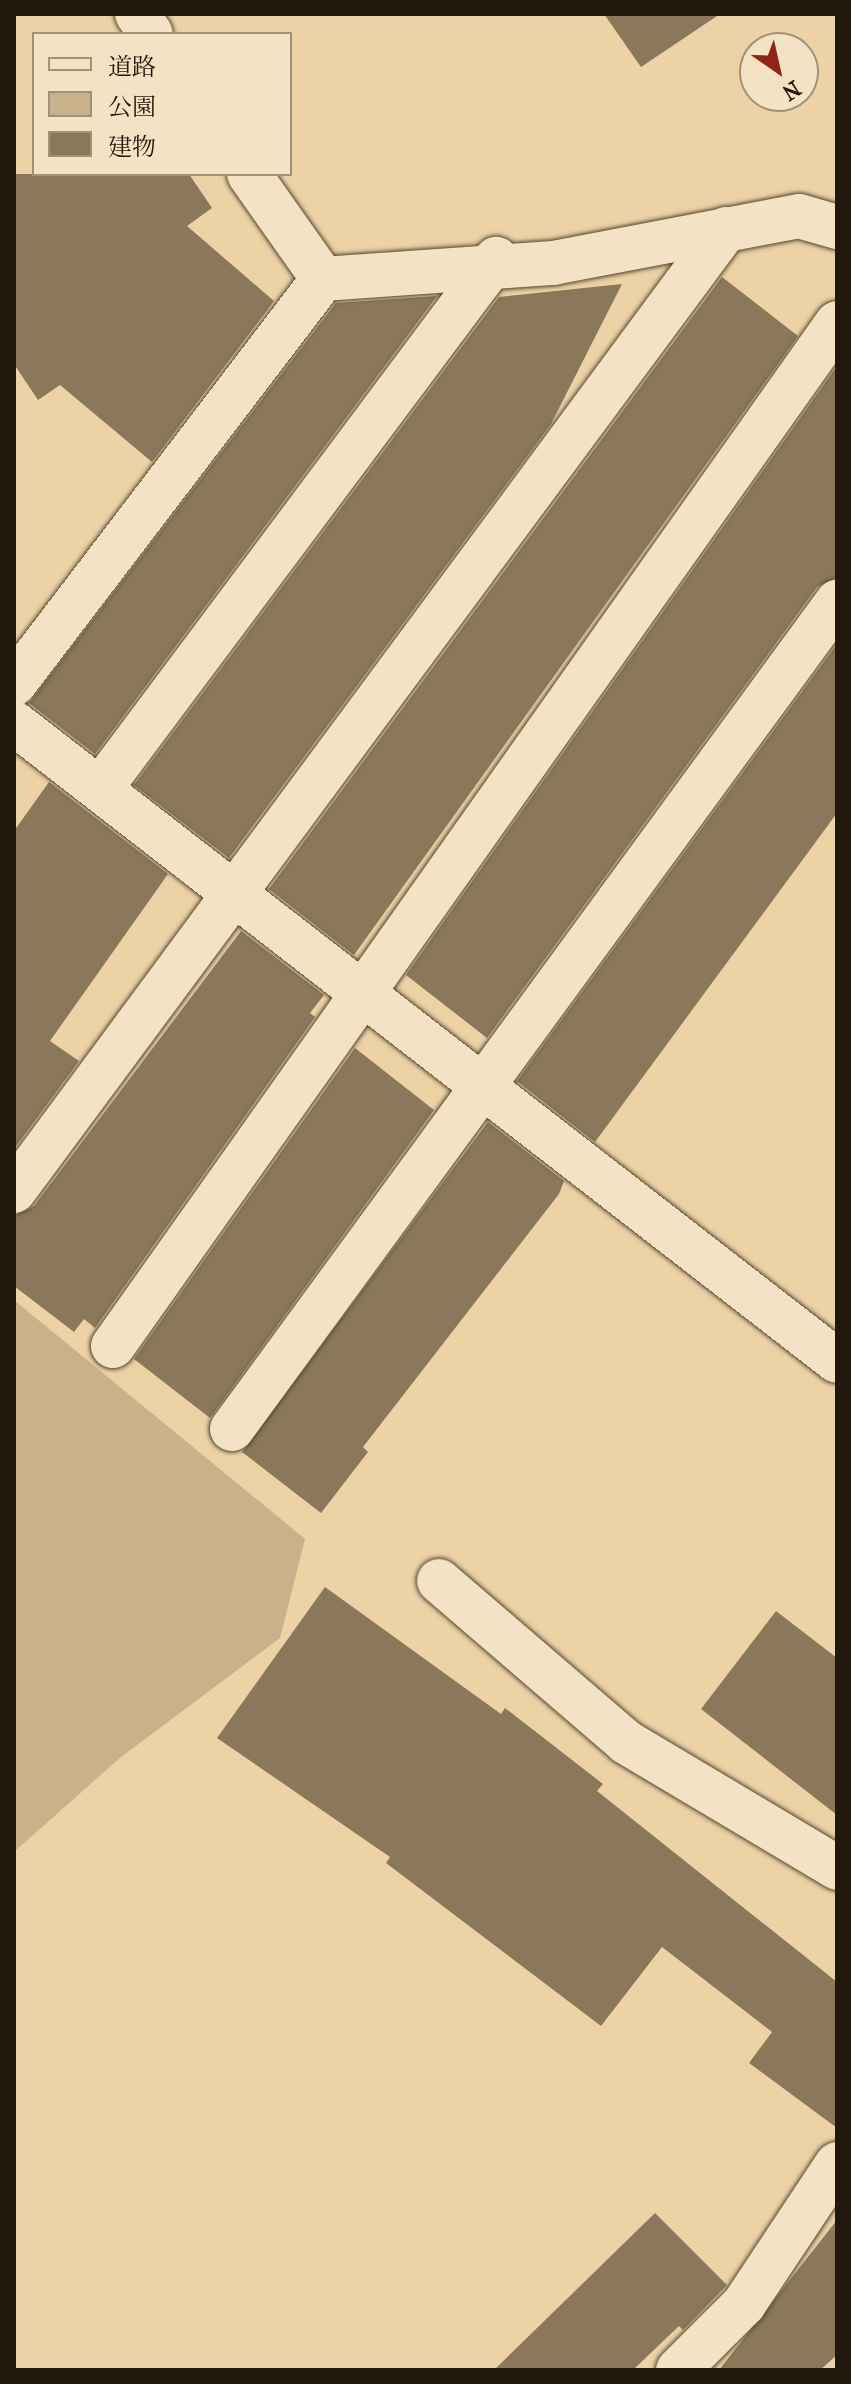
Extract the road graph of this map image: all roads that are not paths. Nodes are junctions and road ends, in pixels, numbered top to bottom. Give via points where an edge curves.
1 (137, 14) edge
2 (150, 32) edge
3 (250, 176) edge
4 (837, 227) edge
5 (726, 229) junction
6 (492, 264) junction
7 (323, 279) junction
8 (837, 323) edge
9 (837, 602) edge
10 (14, 684) edge
11 (14, 723) edge
12 (100, 789) junction
13 (234, 893) junction
14 (363, 993) junction
15 (484, 1087) junction
16 (14, 1191) edge
17 (113, 1346) dead end
18 (837, 1361) edge
19 (232, 1429) dead end
20 (439, 1581) dead end
21 (837, 1868) edge
22 (837, 2164) edge
23 (678, 2370) edge

1 - 2 street
3 - 7 street
4 - 5 street via 799,216
5 - 6 street via 553,263
5 - 13 street
6 - 7 street
6 - 12 street
7 - 10 street
8 - 14 street
9 - 15 street
11 - 12 street
12 - 13 street
13 - 14 street
13 - 16 street
14 - 15 street
14 - 17 street
15 - 18 street
15 - 19 street
20 - 21 street via 626,1742
22 - 23 street via 744,2304

